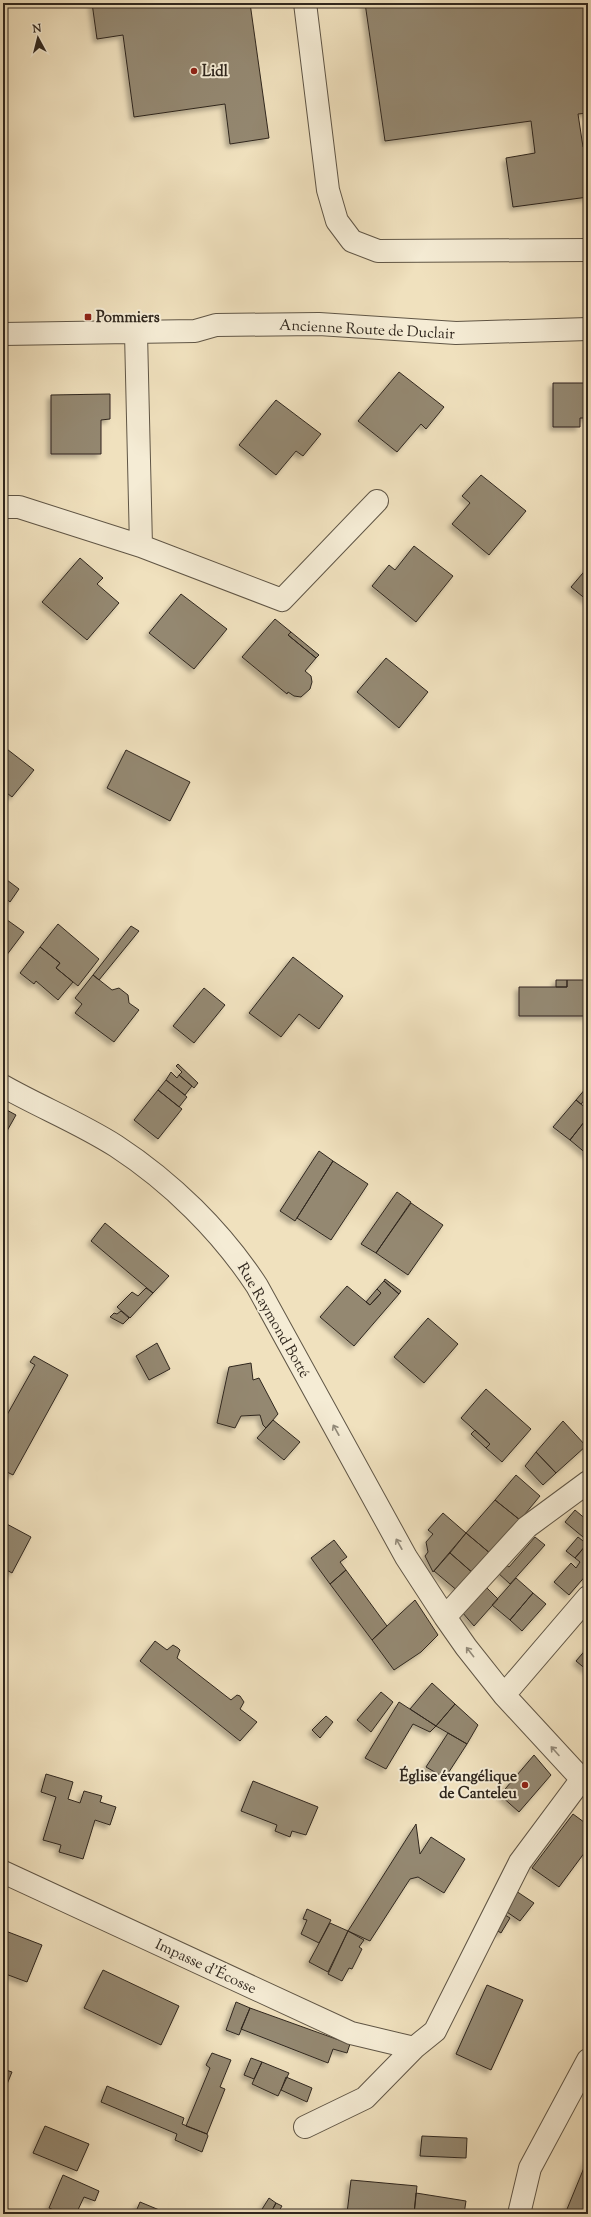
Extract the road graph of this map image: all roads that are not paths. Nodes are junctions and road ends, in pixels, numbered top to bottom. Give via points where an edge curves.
1 (305, 3) edge
2 (588, 250) edge
3 (588, 329) edge
4 (136, 333) junction
5 (3, 334) edge
6 (377, 501) dead end
7 (3, 507) edge
8 (141, 546) junction
9 (3, 1086) edge
10 (588, 1482) edge
11 (588, 1597) edge
12 (445, 1617) junction
13 (504, 1695) junction
14 (585, 1783) edge
15 (3, 1872) edge
16 (414, 2048) junction
17 (588, 2060) edge
18 (305, 2127) dead end
19 (519, 2214) edge

1 - 2 street via 328,190 337,221 352,241 378,251
3 - 4 street, Ancienne Route de Duclair via 456,333 318,324 216,325 195,331
4 - 5 street, Ancienne Route de Duclair
4 - 8 street
6 - 8 street via 282,600
7 - 8 street via 19,507
12 -> 9 street, Rue Raymond Botté via 406,1557 257,1286 237,1256 212,1228 144,1166 70,1120
10 - 12 street via 527,1527
11 - 13 street
13 -> 12 street, Rue Raymond Botté
14 -> 13 street, Rue Raymond Botté
14 - 16 street via 520,1862 435,2031
15 - 16 street, Impasse d'Écosse via 351,2033
16 - 18 street via 365,2098
17 - 19 street via 530,2168

